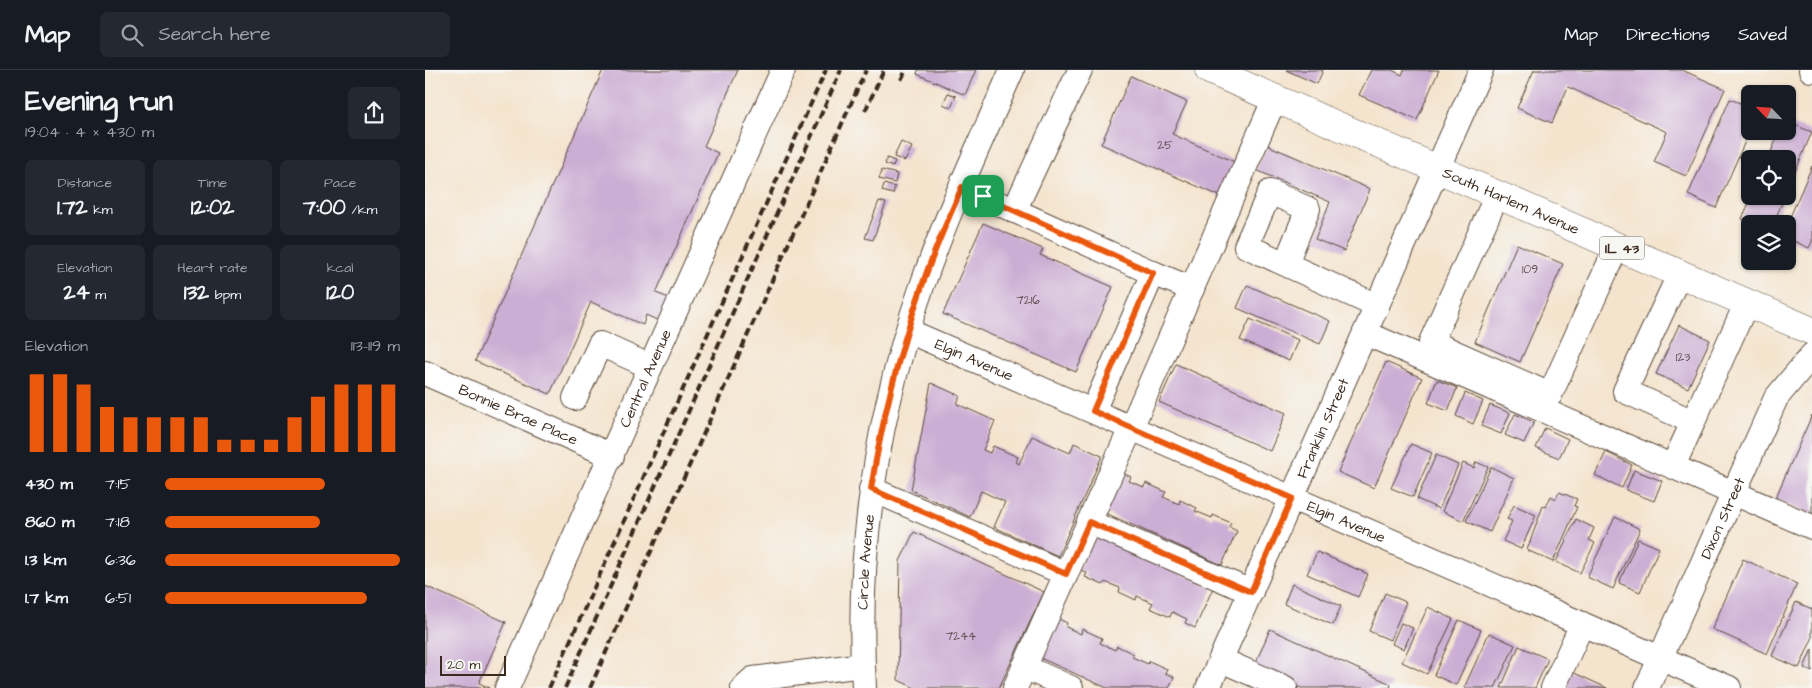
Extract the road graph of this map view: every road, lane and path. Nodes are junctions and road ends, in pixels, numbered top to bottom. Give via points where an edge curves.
1 (783, 70) edge
2 (1012, 70) edge
3 (1080, 70) edge
4 (1209, 70) edge
5 (1481, 70) edge
6 (1275, 98) junction
7 (1438, 169) junction
8 (962, 187) junction
9 (1497, 195) junction
10 (1014, 211) junction
11 (1617, 246) junction
12 (1285, 263) dead end
13 (1153, 273) junction
14 (1680, 273) junction
15 (1192, 289) junction
16 (1747, 302) junction
17 (1377, 306) junction
18 (908, 331) junction
19 (1812, 331) edge
20 (1365, 332) junction
21 (1812, 355) edge
22 (649, 366) junction
23 (425, 372) edge
24 (575, 398) dead end
25 (1093, 411) junction
26 (1693, 422) junction
27 (1131, 428) junction
28 (611, 456) junction
29 (1673, 466) junction
30 (871, 489) junction
31 (1734, 493) junction
32 (1292, 498) junction
33 (1089, 522) junction
34 (1812, 527) edge
35 (1066, 574) junction
36 (1251, 592) junction
37 (1581, 624) junction
38 (1660, 658) junction
39 (1221, 660) junction
40 (1024, 667) junction
41 (863, 676) edge
42 (507, 688) edge
43 (743, 688) edge
44 (1015, 688) edge
45 (1071, 688) edge
46 (1209, 688) edge
47 (1285, 688) edge
48 (1553, 688) edge
49 (1647, 688) edge
50 (1729, 688) edge

1 - 22 street, Central Avenue
2 - 8 street, Circle Avenue
3 - 10 street
4 - 6 main road, South Harlem Avenue / IL 43
5 - 7 street, Franklin Street
6 - 7 main road, South Harlem Avenue / IL 43
6 - 15 street
7 - 9 main road, South Harlem Avenue / IL 43
7 - 17 street, Franklin Street
8 - 10 street
8 - 18 street, Circle Avenue via 922,286
9 - 11 main road, South Harlem Avenue / IL 43
9 - 11 street via 1431,342 1550,395
10 - 13 street
11 - 14 main road, South Harlem Avenue / IL 43
12 - 17 street
13 - 15 street
13 - 25 street
14 - 16 main road, South Harlem Avenue / IL 43
14 - 26 street via 1625,391
15 - 27 street
16 - 19 main road, South Harlem Avenue / IL 43
16 - 26 street
17 - 20 street, Franklin Street
18 - 25 street, Elgin Avenue
18 - 30 street, Circle Avenue via 892,386
20 - 29 street
20 - 32 street, Franklin Street
21 - 31 street, Dixon Street via 1776,398
22 - 24 street via 600,344
22 - 28 street, Central Avenue
23 - 28 street, Bonnie Brae Place
25 - 27 street, Elgin Avenue
26 - 29 street
27 - 32 street, Elgin Avenue
27 - 33 street
28 - 42 street, Central Avenue
29 - 31 street
30 - 35 street
30 - 41 street, Circle Avenue
31 - 34 street
31 - 38 street, Dixon Street
32 - 36 street, Franklin Street
32 - 37 street, Elgin Avenue
33 - 35 street
33 - 36 street
35 - 40 street
36 - 39 street, Franklin Street
37 - 38 street, Elgin Avenue
37 - 48 street
38 - 49 street, Dixon Street
38 - 50 street, Elgin Avenue
39 - 46 street, Franklin Street
39 - 47 street
40 - 44 street
40 - 45 street
41 - 43 street via 753,679

